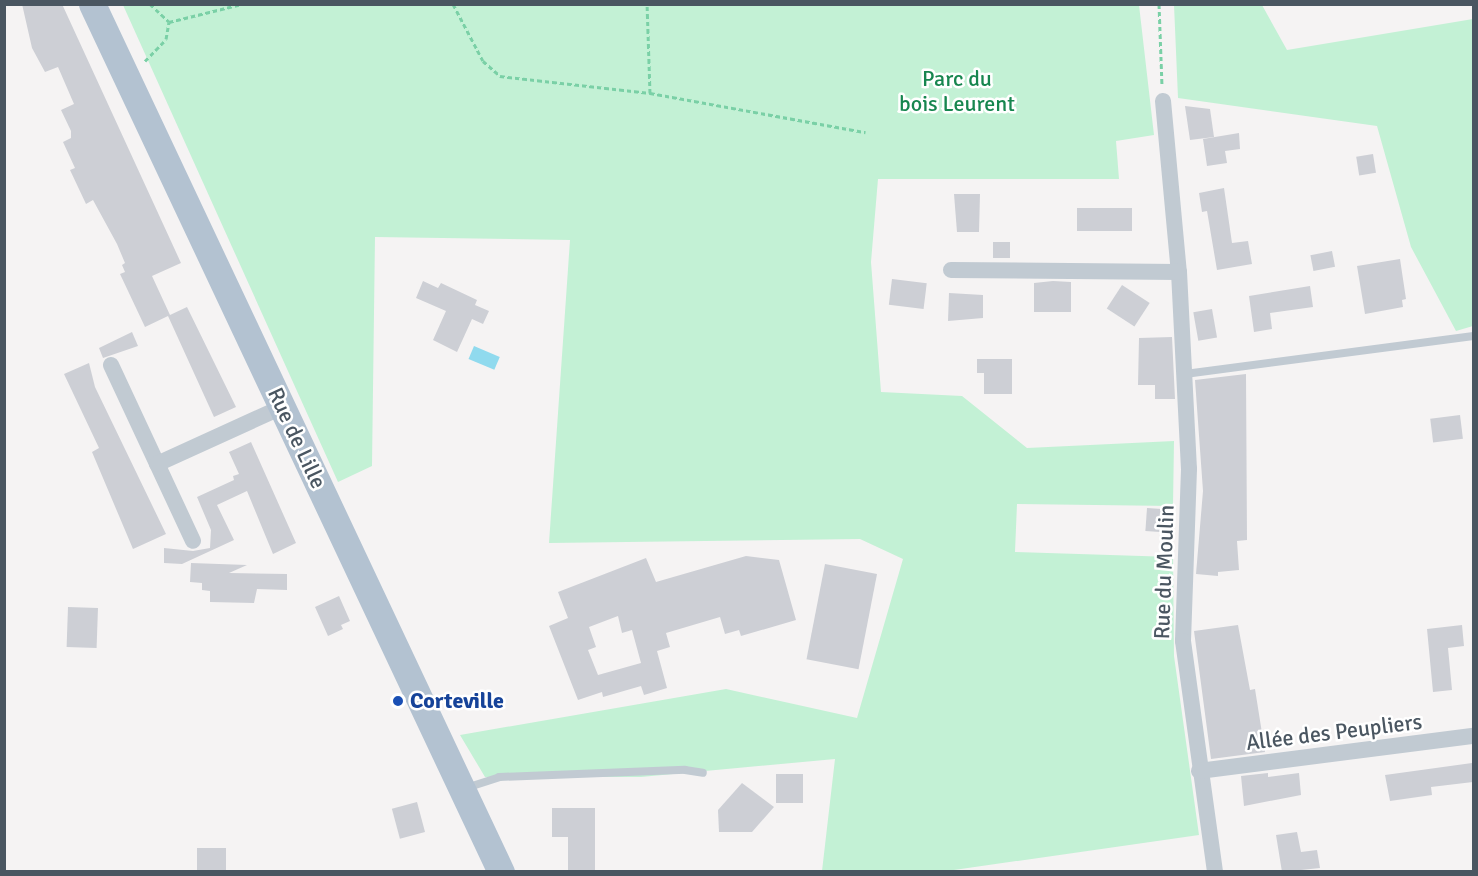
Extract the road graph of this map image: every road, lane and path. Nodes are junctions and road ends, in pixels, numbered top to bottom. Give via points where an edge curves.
1 (92, 4) edge
2 (150, 4) edge
3 (242, 4) edge
4 (453, 4) edge
5 (647, 4) edge
6 (1159, 4) edge
7 (169, 22) junction
8 (124, 72) junction
9 (650, 93) junction
10 (1163, 101) joint
11 (865, 132) dead end
12 (951, 270) dead end
13 (1179, 272) junction
14 (1473, 336) edge
15 (111, 365) dead end
16 (1185, 374) junction
17 (282, 407) junction
18 (157, 464) junction
19 (193, 541) dead end
20 (1473, 736) edge
21 (1200, 771) junction
22 (703, 773) dead end
23 (462, 789) junction
24 (501, 872) edge
25 (1215, 872) edge

1 - 8 main road, Rue de Lille
2 - 7 path
3 - 7 path
4 - 9 path via 483,61 500,76
5 - 9 path
6 - 10 path
7 - 8 path via 166,39 155,52
8 - 17 main road, Rue de Lille
9 - 11 path
10 - 13 street, Rue du Moulin
12 - 13 street
13 - 16 street, Rue du Moulin
14 - 16 lane
15 - 18 street
16 - 21 street, Rue du Moulin via 1189,487 1182,624
17 - 18 street
17 - 23 main road, Rue de Lille
18 - 19 street
20 - 21 street, Allée des Peupliers
21 - 25 street, Rue du Moulin
22 - 23 lane via 685,770 499,777
23 - 24 main road, Rue de Lille

